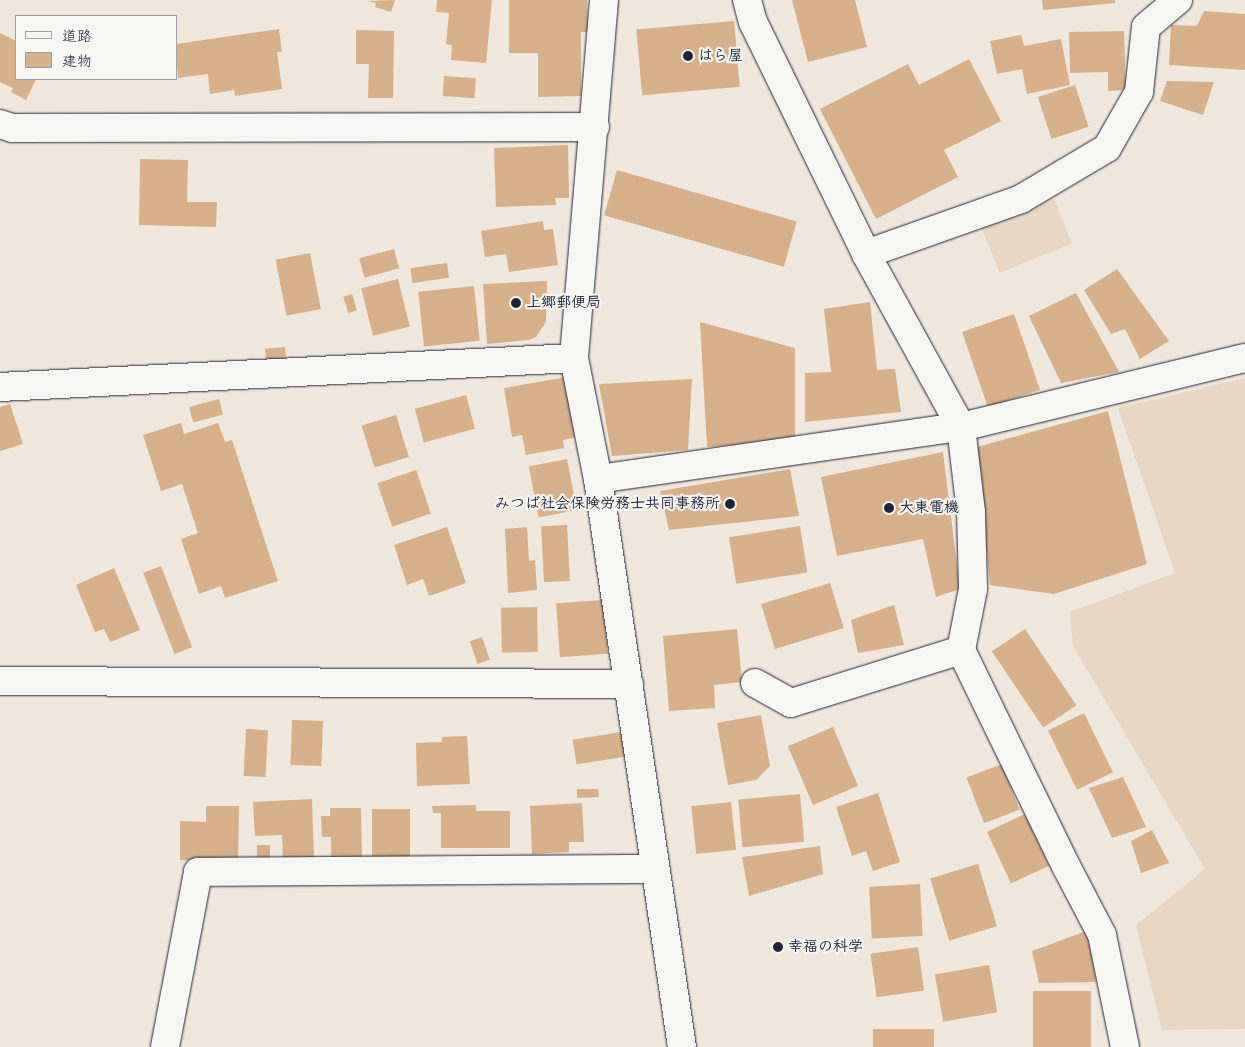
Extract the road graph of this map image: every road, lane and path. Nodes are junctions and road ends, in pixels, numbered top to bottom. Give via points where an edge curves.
1 (604, 0) edge
2 (748, 0) edge
3 (1142, 0) edge
4 (1178, 0) edge
5 (1146, 26) junction
6 (0, 124) edge
7 (594, 127) junction
8 (866, 254) junction
9 (574, 358) junction
10 (1245, 358) edge
11 (0, 387) edge
12 (961, 427) junction
13 (598, 479) junction
14 (961, 650) junction
15 (0, 681) edge
16 (755, 683) dead end
17 (629, 684) junction
18 (654, 869) junction
19 (166, 1047) edge
20 (682, 1047) edge
21 (1125, 1047) edge

1 - 7 street
2 - 8 street via 757,31
3 - 5 street
4 - 5 street
5 - 8 street via 1139,92 1107,148 1021,199
6 - 7 street via 12,128
7 - 9 street
8 - 12 street
9 - 11 street
9 - 13 street
10 - 12 street
12 - 13 street
12 - 14 street via 972,512 973,589
13 - 17 street
14 - 16 street via 791,704
14 - 21 street via 1102,935
15 - 17 street
17 - 18 street
18 - 19 street via 198,872
18 - 20 street

